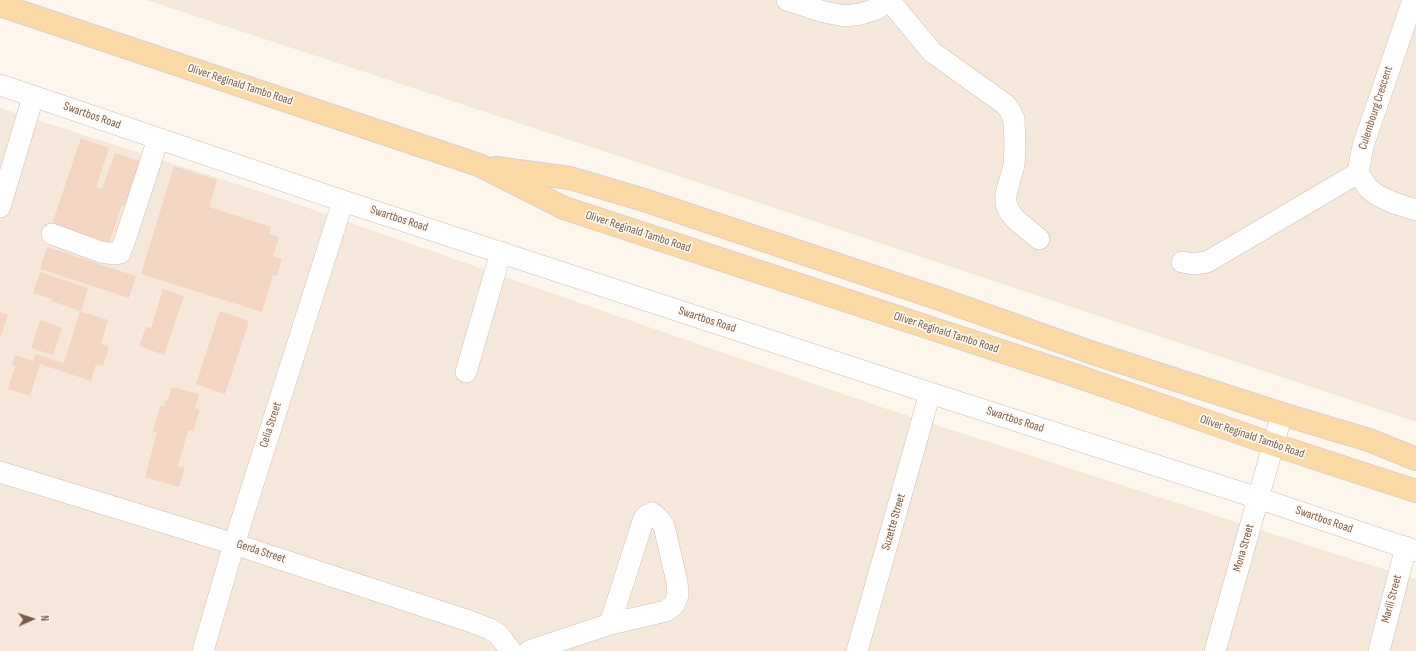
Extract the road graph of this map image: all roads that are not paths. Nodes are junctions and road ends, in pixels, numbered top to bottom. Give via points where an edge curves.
1 (787, 0) edge
2 (889, 0) edge
3 (1413, 0) edge
4 (0, 5) edge
5 (0, 85) edge
6 (33, 97) junction
7 (158, 139) junction
8 (479, 165) junction
9 (1358, 173) junction
10 (343, 201) junction
11 (0, 207) edge
12 (1416, 210) edge
13 (52, 234) dead end
14 (1039, 239) dead end
15 (501, 252) junction
16 (1182, 262) dead end
17 (466, 372) dead end
18 (930, 393) junction
19 (1282, 414) junction
20 (1272, 444) junction
21 (1416, 459) edge
22 (0, 472) edge
23 (1416, 491) edge
24 (1258, 498) junction
25 (234, 544) junction
26 (1411, 549) edge
27 (610, 624) junction
28 (203, 651) edge
29 (511, 651) edge
30 (529, 651) edge
31 (857, 651) edge
32 (1215, 651) edge
33 (1378, 651) edge

1 - 2 street via 845,16 876,9
2 - 14 street via 932,52 1006,105 1010,111 1014,119 1015,145 1014,165 1006,203 1009,212
3 - 9 street, Culembourg Crescent via 1363,146
4 - 8 main road, Oliver Reginald Tambo Road
5 - 6 street, Swartbos Road
6 - 7 street, Swartbos Road
6 - 11 street
7 - 10 street, Swartbos Road
7 - 13 street via 120,253 101,252
8 - 19 main road, Oliver Reginald Tambo Road via 570,178 644,200 1093,353
8 - 20 main road, Oliver Reginald Tambo Road via 564,208 1061,371
9 - 12 street via 1368,188 1377,195
9 - 16 street via 1207,262
10 - 15 street, Swartbos Road
10 - 25 street, Celia Street
15 - 17 street
15 - 18 street, Swartbos Road
18 - 24 street, Swartbos Road
18 - 31 street, Suzette Street
19 - 20 street, Mona Street
19 - 21 main road, Oliver Reginald Tambo Road via 1369,440
20 - 23 main road, Oliver Reginald Tambo Road
20 - 24 street, Mona Street
22 - 25 street, Gerda Street
24 - 26 street, Swartbos Road
24 - 32 street, Mona Street
25 - 28 street, Celia Street
25 - 29 street, Gerda Street via 490,629 498,634
26 - 33 street, Marili Street
27 - 27 street via 666,611 678,595 664,526 652,513 646,516 644,521
27 - 30 street

